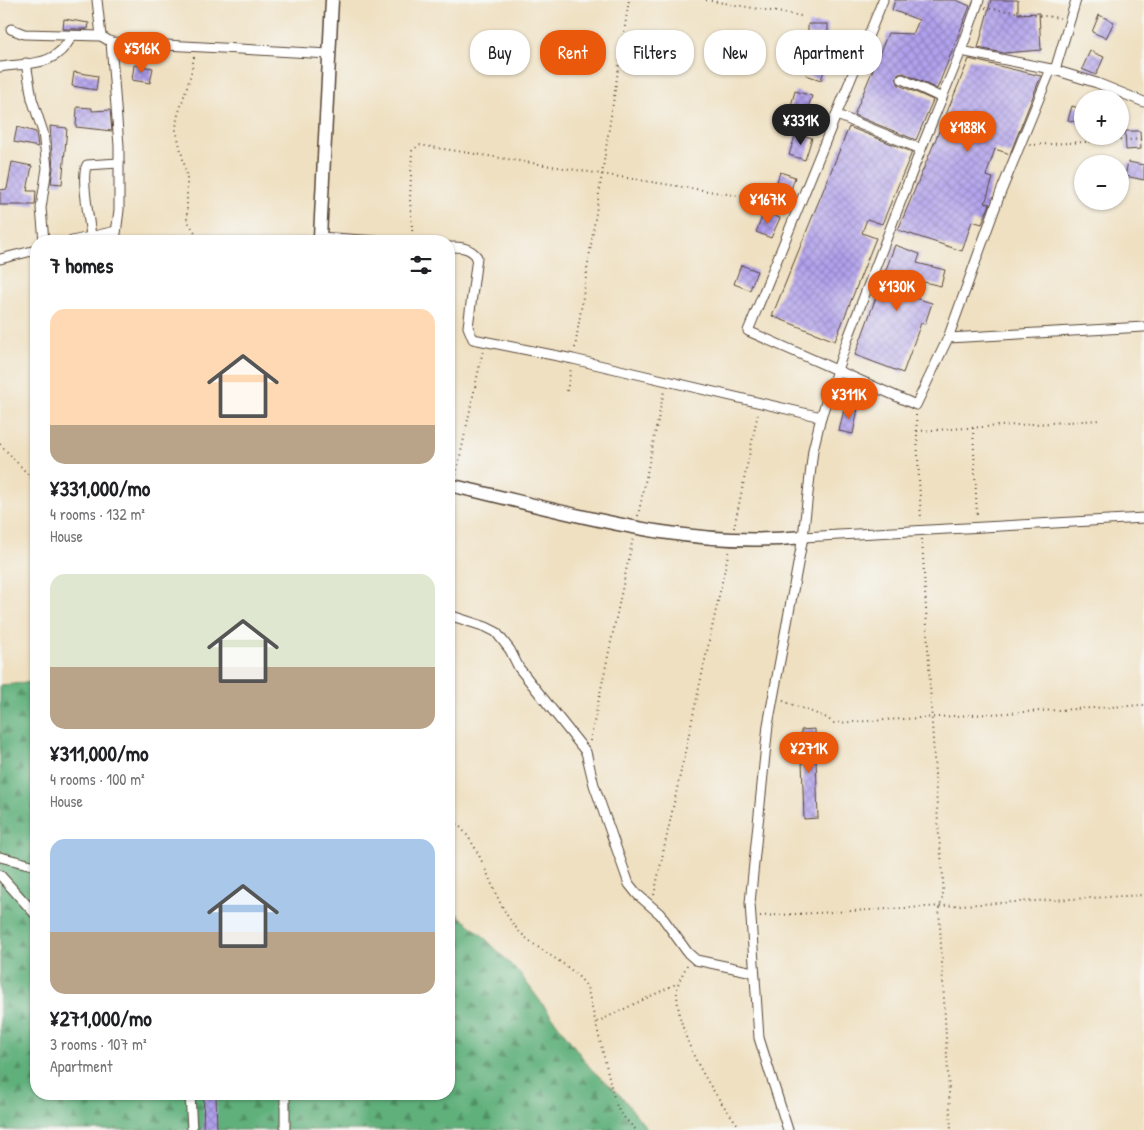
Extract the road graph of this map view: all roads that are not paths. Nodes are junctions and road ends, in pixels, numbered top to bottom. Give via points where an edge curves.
1 (97, 0) edge
2 (332, 0) edge
3 (883, 0) edge
4 (1076, 0) edge
5 (978, 4) edge
6 (10, 29) dead end
7 (72, 36) junction
8 (102, 36) junction
9 (111, 42) junction
10 (962, 51) junction
11 (329, 54) junction
12 (26, 62) junction
13 (0, 67) edge
14 (1053, 69) junction
15 (902, 79) dead end
16 (942, 98) junction
17 (1144, 102) edge
18 (837, 114) junction
19 (921, 149) junction
20 (119, 163) junction
21 (116, 231) junction
22 (43, 235) edge
23 (91, 235) edge
24 (99, 235) edge
25 (116, 235) edge
26 (320, 235) edge
27 (455, 247) edge
28 (30, 252) edge
29 (0, 259) edge
30 (1144, 327) edge
31 (948, 338) junction
32 (838, 370) junction
33 (821, 417) junction
34 (455, 487) edge
35 (1144, 518) edge
36 (803, 537) junction
37 (455, 617) edge
38 (0, 857) edge
39 (30, 864) edge
40 (0, 875) edge
41 (30, 908) edge
42 (753, 972) junction
43 (190, 1100) edge
44 (285, 1100) edge
45 (192, 1130) edge
46 (285, 1130) edge
47 (788, 1130) edge

1 - 8 street
2 - 11 street
3 - 18 street
4 - 14 street
5 - 10 street
6 - 7 street via 24,34
7 - 8 street
7 - 12 street via 58,55 50,60
8 - 9 street
9 - 11 street
9 - 20 street
10 - 14 street
10 - 16 street
11 - 26 street
12 - 13 street
12 - 22 street via 32,99 43,132 47,168 41,208
14 - 17 street
14 - 31 street via 1020,145
15 - 16 street
16 - 19 street
18 - 19 street
18 - 32 street via 748,331
19 - 32 street
20 - 21 street
20 - 23 street via 84,169
21 - 24 street
21 - 25 street
27 - 33 street via 464,248 478,257 468,327 473,339
28 - 29 street
30 - 31 street
31 - 32 street via 916,405
32 - 33 street
33 - 36 street via 813,450
34 - 36 street via 683,536 731,540
35 - 36 street
36 - 42 street via 773,698 755,850 750,917
37 - 42 street via 496,632 519,668 586,752 594,786 629,884 660,914 696,960
38 - 39 street
40 - 41 street
42 - 47 street via 759,1038
43 - 45 street
44 - 46 street

